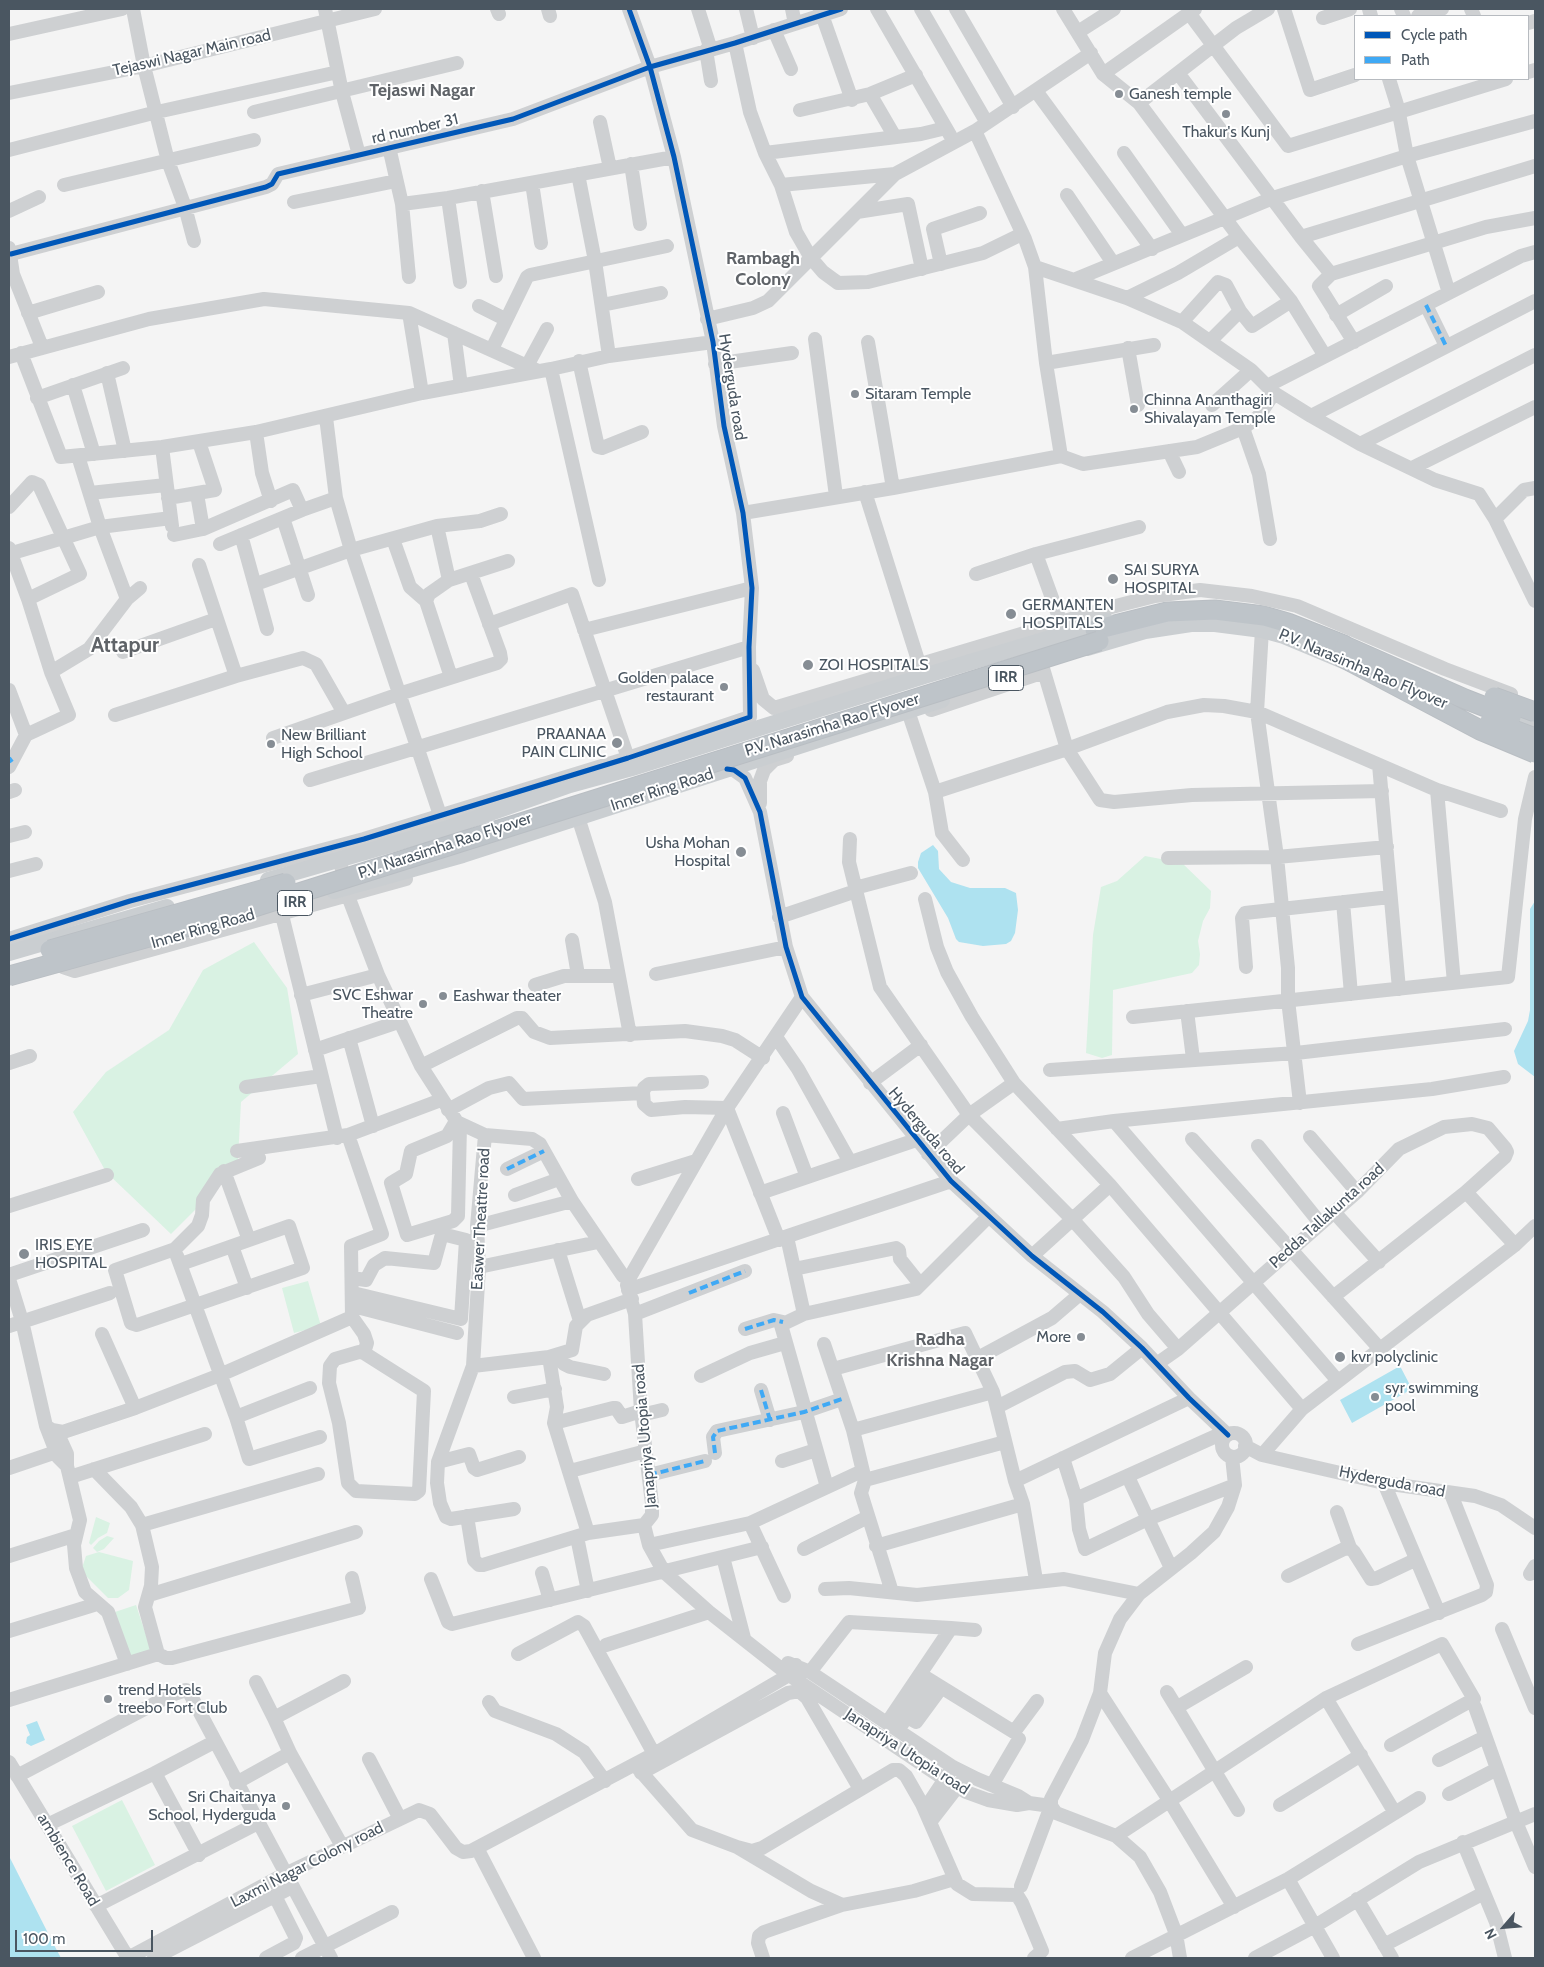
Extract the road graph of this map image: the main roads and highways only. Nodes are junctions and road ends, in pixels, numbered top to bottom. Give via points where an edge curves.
1 (1343, 650) junction
2 (1535, 712) edge
3 (1535, 724) edge
4 (1535, 740) edge
5 (1535, 753) edge
6 (9, 953) edge
7 (9, 964) edge
8 (9, 976) edge
9 (9, 982) edge

1 - 2 highway, bridge
1 - 3 highway, P.V. Narasimha Rao Flyover, bridge
1 - 4 highway, P.V. Narasimha Rao Flyover, bridge via 1462,710
1 - 5 highway, bridge via 1480,730
1 - 6 main road, Inner Ring Road / IRR via 1288,617 1215,603 1166,606 1063,628 921,670 445,829 340,861 161,901
1 - 7 highway, P.V. Narasimha Rao Flyover, bridge via 1288,623 1240,612 1190,610 1142,616 369,860
1 - 8 highway, P.V. Narasimha Rao Flyover, bridge via 1238,624 1191,622 1145,628 232,914
1 - 9 main road, Inner Ring Road / IRR via 1262,630 1215,624 1168,627 1099,643 1043,668 347,892

